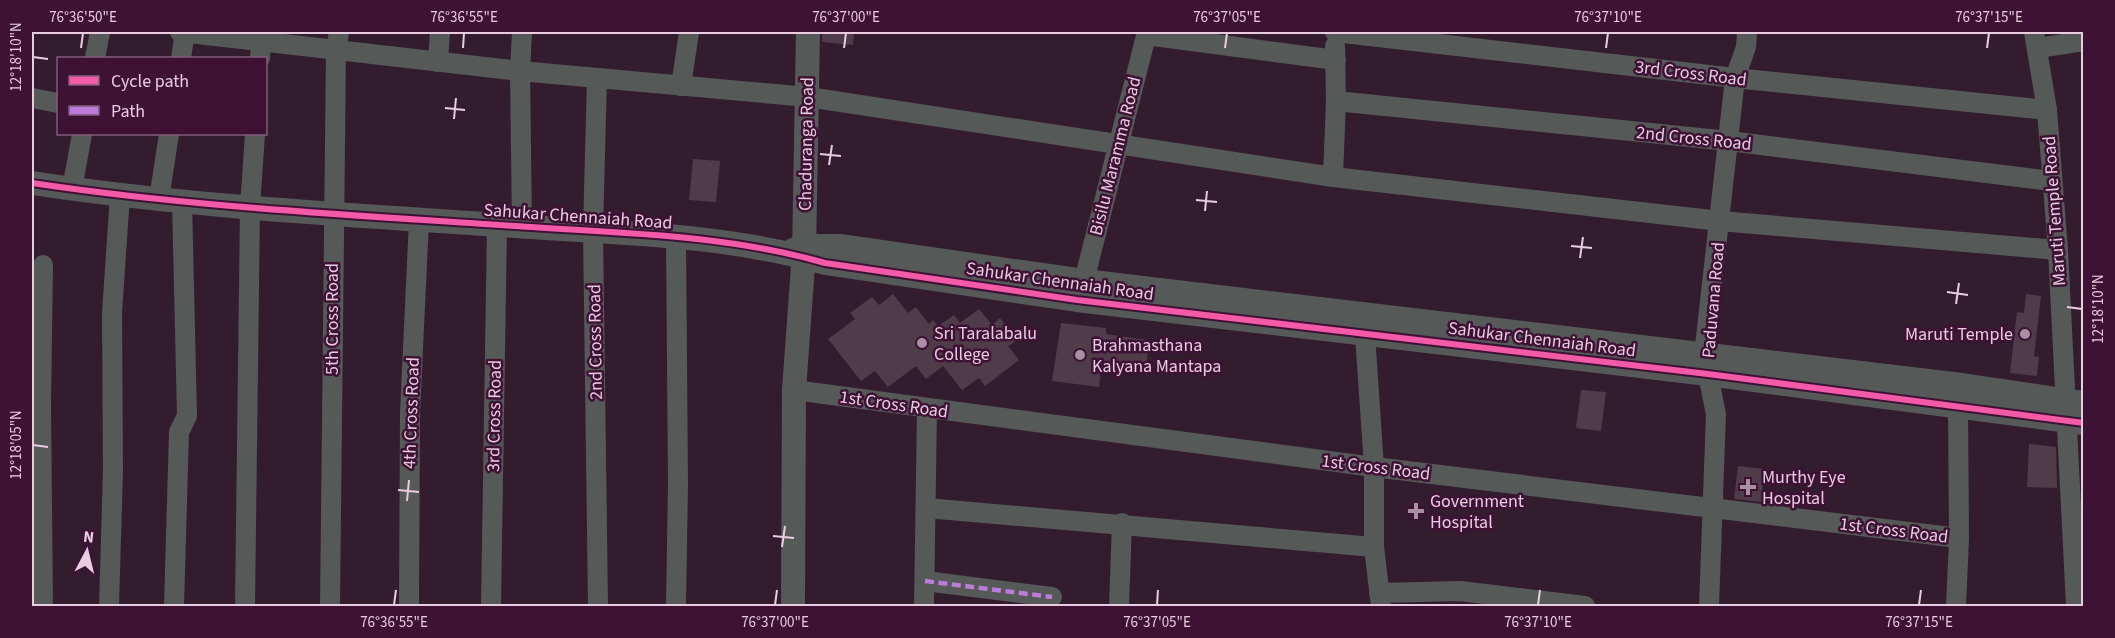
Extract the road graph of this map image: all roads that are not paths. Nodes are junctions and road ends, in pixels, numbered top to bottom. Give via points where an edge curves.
1 (100, 32) edge
2 (180, 32) edge
3 (185, 32) edge
4 (440, 32) edge
5 (522, 32) edge
6 (689, 32) edge
7 (808, 32) edge
8 (1334, 32) edge
9 (1748, 32) edge
10 (1146, 33) edge
11 (2036, 40) edge
12 (337, 41) edge
13 (2084, 41) edge
14 (261, 44) edge
15 (95, 57) edge
16 (181, 57) edge
17 (1336, 60) junction
18 (438, 62) junction
19 (520, 71) junction
20 (597, 78) junction
21 (1735, 78) junction
22 (681, 86) junction
23 (808, 97) junction
24 (32, 98) edge
25 (1336, 101) junction
26 (57, 103) edge
27 (2047, 110) junction
28 (82, 135) edge
29 (170, 135) edge
30 (255, 135) edge
31 (1729, 141) junction
32 (1118, 144) junction
33 (1333, 177) junction
34 (2051, 181) junction
35 (32, 183) edge
36 (72, 189) junction
37 (120, 195) junction
38 (171, 200) junction
39 (250, 207) junction
40 (333, 214) junction
41 (420, 220) junction
42 (1720, 221) junction
43 (497, 225) junction
44 (522, 226) junction
45 (593, 230) junction
46 (676, 238) junction
47 (2058, 250) junction
48 (799, 252) junction
49 (44, 265) dead end
50 (1084, 281) junction
51 (1364, 324) junction
52 (1706, 364) junction
53 (794, 390) junction
54 (1958, 405) junction
55 (927, 409) junction
56 (2075, 411) edge
57 (1374, 467) junction
58 (1712, 506) junction
59 (926, 508) junction
60 (1122, 524) junction
61 (1959, 538) junction
62 (1374, 547) junction
63 (925, 581) junction
64 (1052, 597) dead end
65 (1463, 599) edge
66 (1380, 600) edge
67 (43, 606) edge
68 (110, 606) edge
69 (174, 606) edge
70 (245, 606) edge
71 (330, 606) edge
72 (409, 606) edge
73 (491, 606) edge
74 (598, 606) edge
75 (676, 606) edge
76 (793, 606) edge
77 (924, 606) edge
78 (1119, 606) edge
79 (1585, 606) edge
80 (1709, 606) edge
81 (1956, 606) edge
82 (2076, 606) edge

1 - 15 street
2 - 3 street
3 - 14 street
3 - 16 street
4 - 18 street
5 - 19 street
6 - 22 street
7 - 23 street, Chaduranga Road
8 - 17 street
8 - 21 street, 3rd Cross Road
9 - 21 street, Paduvana Road
10 - 17 street
10 - 32 street, Bisilu Maramma Road
11 - 13 street
11 - 27 street, Maruti Temple Road
12 - 14 street
12 - 18 street
12 - 40 street, 5th Cross Road
17 - 25 street
18 - 19 street
19 - 20 street
19 - 44 street
20 - 22 street
20 - 45 street, 2nd Cross Road
21 - 27 street, 3rd Cross Road
21 - 31 street, Paduvana Road
22 - 23 street
23 - 32 street
23 - 48 street, Chaduranga Road
24 - 26 street
25 - 31 street, 2nd Cross Road
25 - 33 street
27 - 34 street, Maruti Temple Road
28 - 36 street
29 - 38 street
30 - 39 street
31 - 34 street, 2nd Cross Road
31 - 42 street, Paduvana Road
32 - 33 street
32 - 50 street, Bisilu Maramma Road
33 - 42 street
34 - 47 street, Maruti Temple Road
35 - 36 street, Sahukar Chennaiah Road
36 - 37 street, Sahukar Chennaiah Road
37 - 38 street, Sahukar Chennaiah Road
37 - 68 street via 112,313
38 - 39 street, Sahukar Chennaiah Road
38 - 69 street via 187,416 179,432
39 - 40 street, Sahukar Chennaiah Road
39 - 70 street
40 - 41 street, Sahukar Chennaiah Road
40 - 71 street, 5th Cross Road
41 - 43 street, Sahukar Chennaiah Road
41 - 72 street, 4th Cross Road via 410,413
42 - 47 street
42 - 52 street, Paduvana Road
43 - 44 street, Sahukar Chennaiah Road
43 - 73 street, 3rd Cross Road
44 - 45 street, Sahukar Chennaiah Road
45 - 46 street, Sahukar Chennaiah Road
45 - 74 street, 2nd Cross Road
46 - 48 street, Sahukar Chennaiah Road
46 - 75 street
47 - 56 street, Maruti Temple Road
48 - 50 street, Sahukar Chennaiah Road via 840,246
48 - 51 street, Sahukar Chennaiah Road via 825,263 1077,300
48 - 53 street, Chaduranga Road
49 - 67 street
50 - 51 street, Sahukar Chennaiah Road
51 - 52 street, Sahukar Chennaiah Road
51 - 57 street
52 - 54 street, Sahukar Chennaiah Road
52 - 56 street, Sahukar Chennaiah Road
52 - 58 street, Paduvana Road via 1716,414
53 - 55 street, 1st Cross Road
53 - 76 street, Chaduranga Road
54 - 56 street, Sahukar Chennaiah Road
54 - 61 street
55 - 57 street, 1st Cross Road
55 - 59 street
56 - 82 street, Maruti Temple Road
57 - 58 street, 1st Cross Road
57 - 62 street
58 - 61 street, 1st Cross Road
58 - 80 street, Paduvana Road
59 - 60 street
59 - 63 street
60 - 62 street
60 - 78 street
61 - 81 street
62 - 66 street
63 - 64 street
63 - 77 street
65 - 66 street
65 - 79 street

